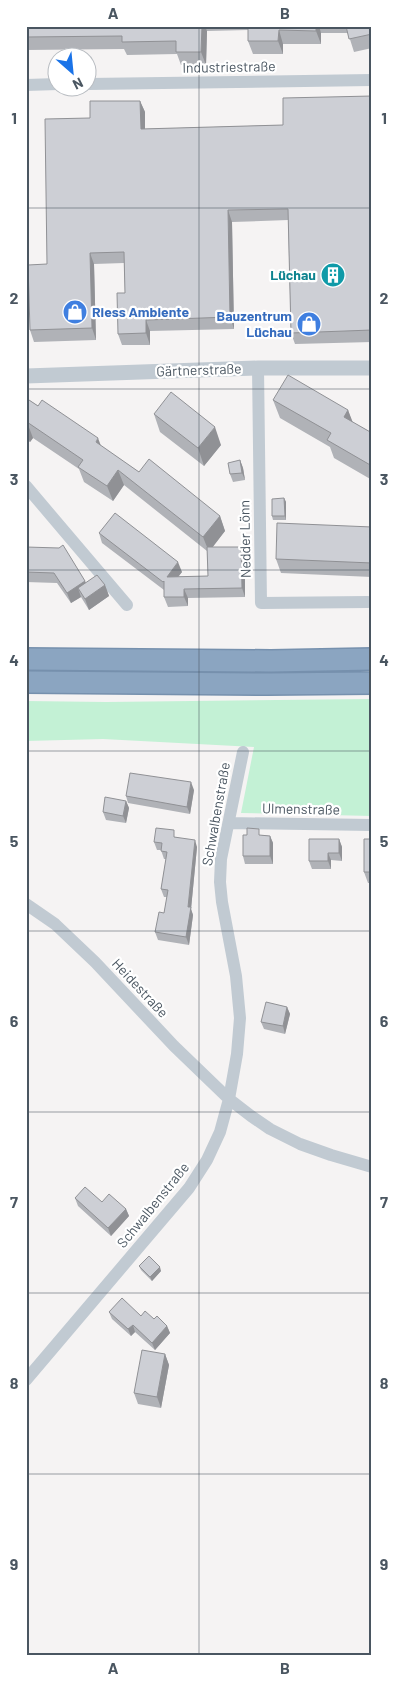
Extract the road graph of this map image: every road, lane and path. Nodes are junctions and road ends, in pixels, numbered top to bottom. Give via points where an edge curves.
1 (372, 80) edge
2 (48, 84) edge
3 (98, 84) edge
4 (26, 85) edge
5 (258, 368) junction
6 (372, 368) edge
7 (26, 376) edge
8 (26, 486) edge
9 (368, 602) dead end
10 (127, 605) dead end
11 (26, 659) edge
12 (372, 659) edge
13 (26, 682) edge
14 (372, 683) edge
15 (243, 752) dead end
16 (229, 823) junction
17 (372, 825) edge
18 (26, 904) edge
19 (228, 1099) junction
20 (372, 1167) edge
21 (26, 1380) edge

1 - 3 street, Industriestraße
2 - 4 street
5 - 6 street, Gärtnerstraße
5 - 7 street, Gärtnerstraße
5 - 9 street, Nedder Lönn via 261,603
8 - 10 street
11 - 12 highway
13 - 14 highway
15 - 16 street, Schwalbenstraße
16 - 17 street, Ulmenstraße
16 - 19 street, Schwalbenstraße via 220,882 240,1018
18 - 19 street, Heidestraße via 56,924
19 - 20 street, Heidestraße via 270,1129 300,1144
19 - 21 street, Schwalbenstraße via 220,1132 189,1188

